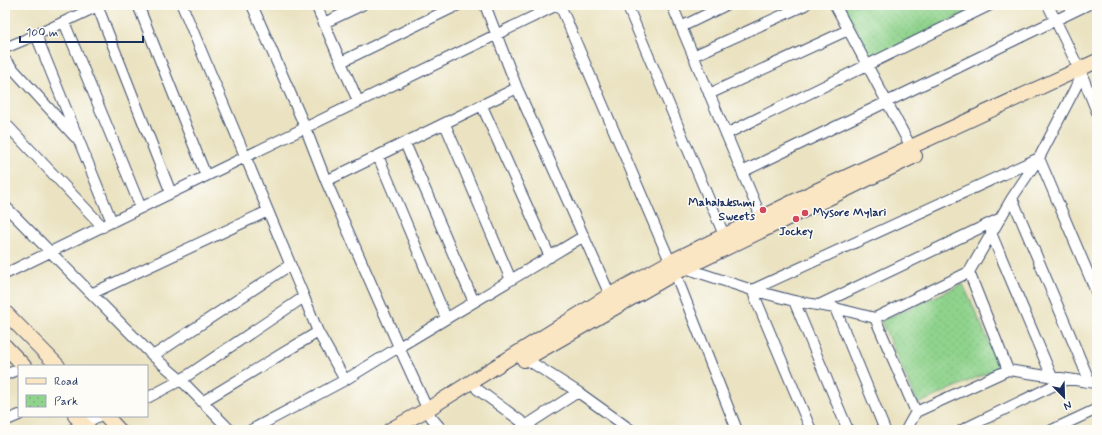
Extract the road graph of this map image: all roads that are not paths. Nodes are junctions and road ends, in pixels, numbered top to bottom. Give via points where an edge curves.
1 (98, 5) edge
2 (138, 5) edge
3 (182, 5) edge
4 (252, 5) edge
5 (316, 5) edge
6 (362, 5) edge
7 (458, 5) edge
8 (485, 5) edge
9 (559, 5) edge
10 (626, 5) edge
11 (672, 5) edge
12 (726, 5) edge
13 (805, 5) edge
14 (835, 5) edge
15 (990, 5) edge
16 (1048, 5) edge
17 (1087, 5) edge
18 (1054, 20) junction
19 (64, 22) junction
20 (324, 23) junction
21 (681, 27) junction
22 (848, 30) junction
23 (496, 34) junction
24 (36, 35) junction
25 (5, 48) edge
26 (693, 56) junction
27 (5, 60) edge
28 (1097, 61) edge
29 (341, 62) junction
30 (868, 65) junction
31 (1097, 68) edge
32 (1081, 72) junction
33 (518, 88) junction
34 (709, 94) junction
35 (358, 101) junction
36 (888, 103) junction
37 (482, 106) junction
38 (1097, 112) edge
39 (5, 123) edge
40 (445, 124) junction
41 (305, 128) junction
42 (726, 134) junction
43 (80, 142) junction
44 (405, 143) junction
45 (911, 147) junction
46 (378, 156) junction
47 (245, 157) junction
48 (1039, 158) junction
49 (742, 172) junction
50 (206, 176) junction
51 (326, 181) junction
52 (171, 193) junction
53 (1012, 198) junction
54 (5, 206) edge
55 (141, 208) junction
56 (268, 211) junction
57 (761, 218) junction
58 (999, 219) junction
59 (112, 222) junction
60 (103, 227) junction
61 (991, 233) junction
62 (724, 235) junction
63 (584, 236) junction
64 (51, 253) junction
65 (550, 257) junction
66 (290, 265) junction
67 (677, 267) junction
68 (969, 272) junction
69 (5, 274) edge
70 (510, 280) junction
71 (752, 290) junction
72 (93, 293) junction
73 (1097, 294) edge
74 (610, 295) junction
75 (304, 297) junction
76 (794, 301) junction
77 (474, 302) junction
78 (819, 305) junction
79 (835, 308) junction
80 (5, 312) edge
81 (446, 318) junction
82 (875, 318) junction
83 (318, 332) junction
84 (5, 346) edge
85 (399, 347) junction
86 (153, 356) junction
87 (526, 359) junction
88 (23, 365) edge
89 (57, 365) edge
90 (18, 370) edge
91 (1008, 370) junction
92 (5, 376) edge
93 (1052, 377) junction
94 (1067, 379) junction
95 (181, 380) junction
96 (345, 380) junction
97 (1094, 383) edge
98 (477, 389) junction
99 (578, 392) junction
100 (148, 397) edge
101 (202, 402) junction
102 (1097, 409) edge
103 (916, 412) junction
104 (430, 413) junction
105 (18, 415) edge
106 (97, 417) edge
107 (107, 417) edge
108 (5, 421) edge
109 (80, 425) edge
110 (526, 428) edge
111 (119, 430) edge
112 (230, 430) edge
113 (251, 430) edge
114 (390, 430) edge
115 (409, 430) edge
116 (442, 430) edge
117 (631, 430) edge
118 (737, 430) edge
119 (811, 430) edge
120 (848, 430) edge
121 (885, 430) edge
122 (906, 430) edge
123 (962, 430) edge
124 (1052, 430) edge

1 - 19 street
1 - 52 street
2 - 50 street
3 - 47 street
4 - 41 street
5 - 20 street
6 - 20 street
7 - 29 street
8 - 23 street
9 - 23 street
9 - 67 street
10 - 62 street
11 - 21 street
12 - 21 street
13 - 26 street
14 - 22 street
15 - 30 street
16 - 18 street
17 - 18 street
18 - 32 street
18 - 36 street
19 - 24 street
19 - 55 street
20 - 29 street
21 - 26 street
22 - 30 street
22 - 34 street
23 - 33 street
23 - 35 street
24 - 25 street
24 - 43 street
26 - 34 street
27 - 43 street
28 - 32 street
29 - 35 street
30 - 36 street
30 - 42 street
31 - 32 street
32 - 38 street
32 - 45 street
32 - 48 street
32 - 67 street
33 - 37 street
33 - 63 street
34 - 42 street
35 - 41 street
36 - 45 street
36 - 49 street
37 - 40 street
37 - 65 street
39 - 60 street
40 - 44 street
40 - 70 street
41 - 47 street
41 - 51 street
42 - 49 street
43 - 59 street
44 - 46 street
44 - 77 street
45 - 57 street
46 - 51 street
46 - 81 street
47 - 50 street
47 - 56 street
48 - 53 street
48 - 71 street
48 - 73 street
49 - 57 street
50 - 52 street
51 - 85 street
52 - 55 street
53 - 58 street
53 - 97 street
54 - 64 street
55 - 59 street
56 - 66 street
56 - 72 street
57 - 62 street
58 - 61 street
58 - 78 street
59 - 60 street
60 - 64 street
61 - 68 street
61 - 93 street
62 - 67 street
63 - 65 street
63 - 74 street
64 - 69 street
64 - 72 street
65 - 70 street
66 - 75 street
66 - 86 street
67 - 71 street
67 - 74 street
67 - 87 street
67 - 118 street
68 - 82 street
68 - 91 street
70 - 77 street
71 - 76 street
71 - 119 street
72 - 86 street
74 - 104 street
75 - 83 street
75 - 95 street
76 - 78 street
76 - 120 street
77 - 81 street
78 - 79 street
79 - 82 street
79 - 121 street
80 - 89 street
81 - 85 street
82 - 103 street
83 - 96 street
83 - 101 street
84 - 88 street
85 - 96 street
85 - 104 street
86 - 95 street
87 - 98 street
87 - 99 street
90 - 92 street
91 - 93 street
91 - 103 street
93 - 94 street
94 - 97 street
94 - 123 street
95 - 100 street
95 - 101 street
96 - 113 street
98 - 104 street
98 - 110 street
99 - 110 street
99 - 117 street
101 - 112 street
102 - 124 street
103 - 122 street
104 - 114 street
104 - 115 street
104 - 116 street
105 - 108 street
106 - 109 street
107 - 111 street

